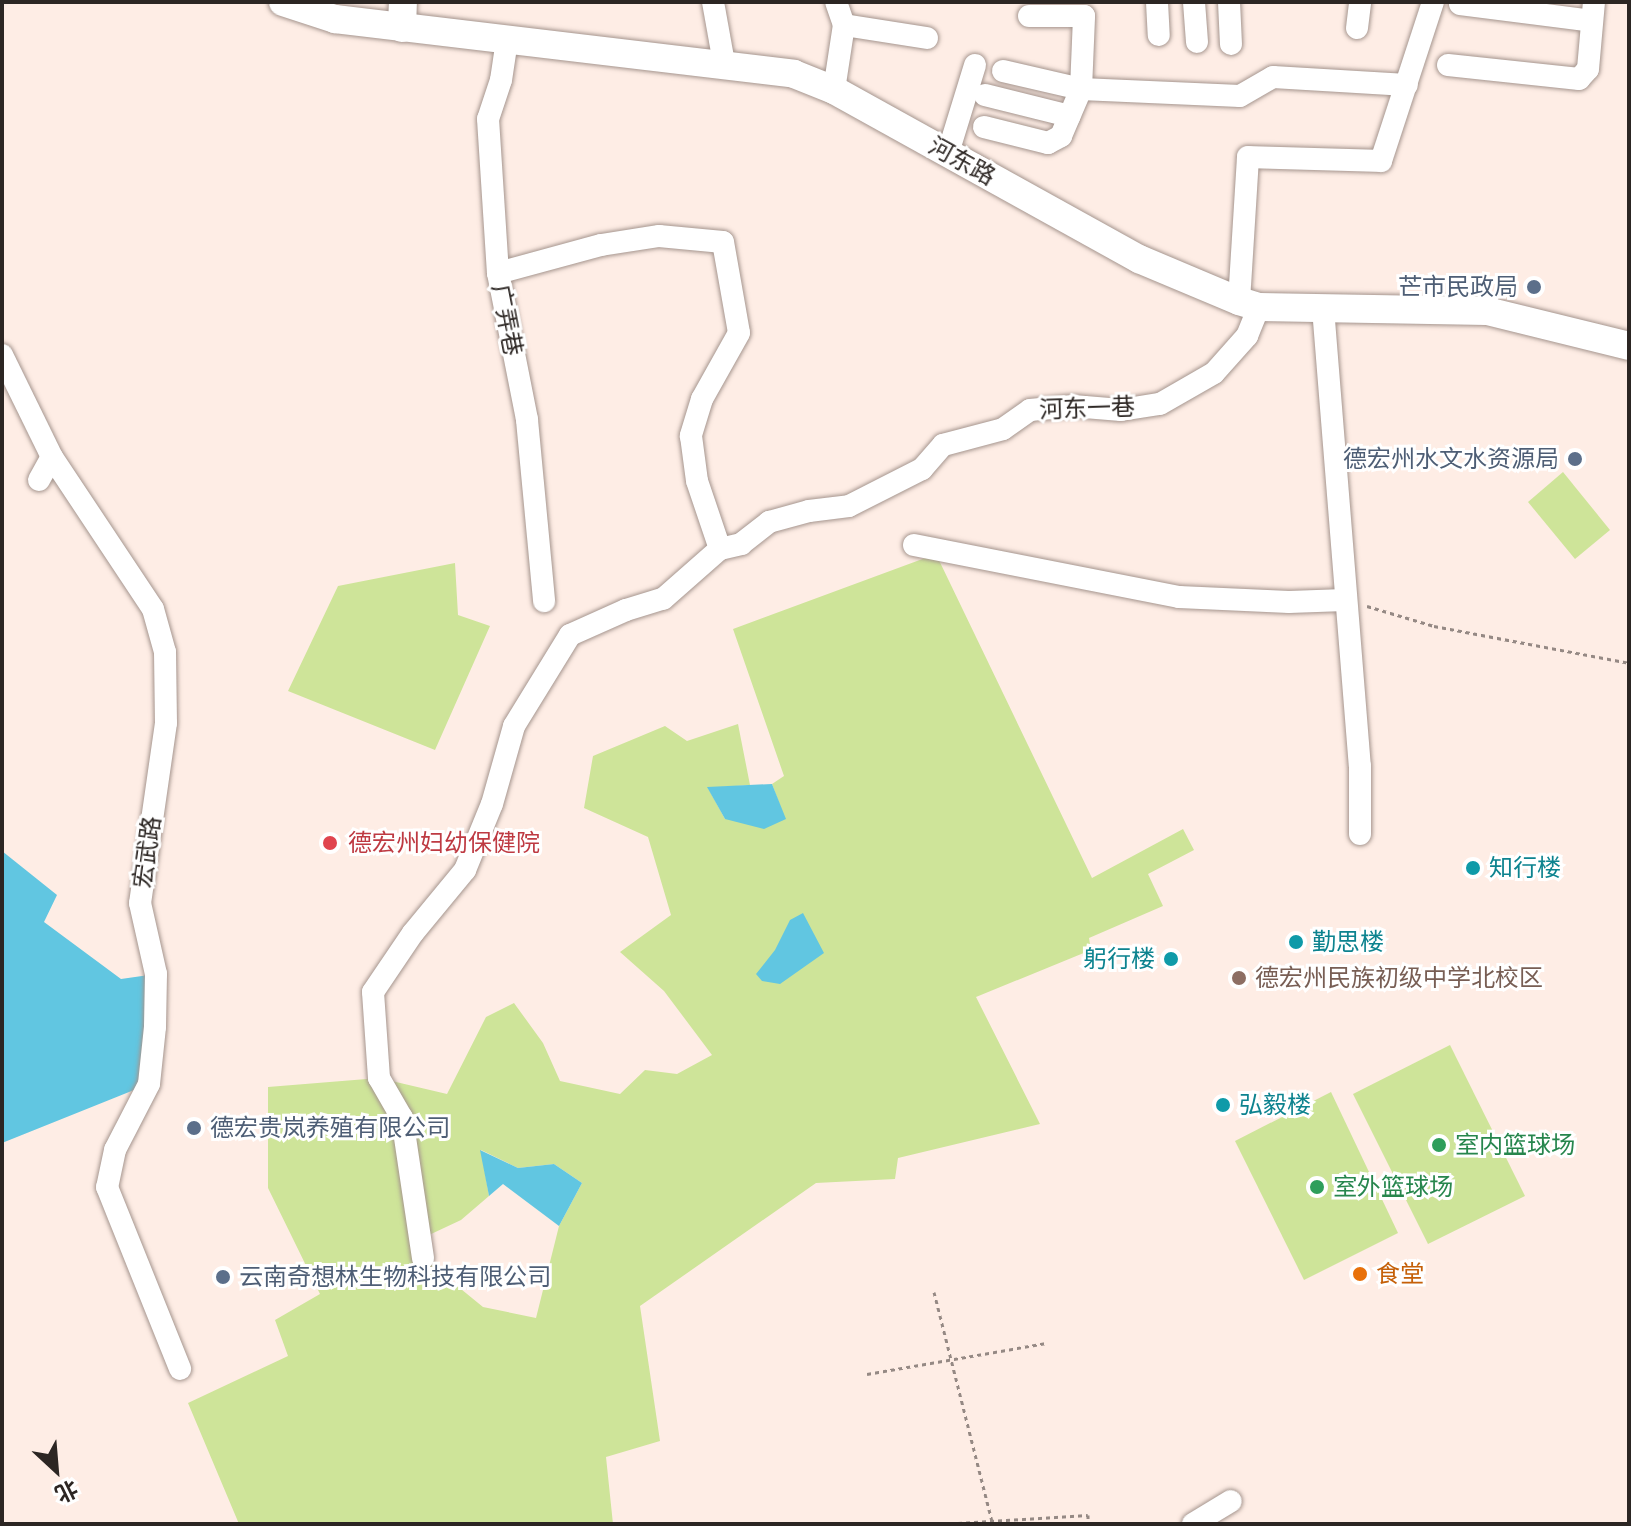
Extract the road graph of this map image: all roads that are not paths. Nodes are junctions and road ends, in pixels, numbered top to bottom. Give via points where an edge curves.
1 (283, 2) edge
2 (713, 2) edge
3 (836, 2) edge
4 (1157, 2) edge
5 (1194, 2) edge
6 (1229, 2) edge
7 (1360, 2) edge
8 (1433, 2) edge
9 (1460, 4) edge
10 (1593, 12) edge
11 (394, 14) edge
12 (1029, 16) dead end
13 (844, 25) junction
14 (1357, 28) dead end
15 (1159, 35) dead end
16 (927, 38) dead end
17 (507, 40) junction
18 (1197, 42) dead end
19 (1231, 44) dead end
20 (724, 63) junction
21 (975, 65) dead end
22 (1448, 65) dead end
23 (1003, 71) dead end
24 (1407, 85) junction
25 (1081, 89) junction
26 (834, 90) junction
27 (985, 95) dead end
28 (1069, 116) junction
29 (984, 127) dead end
30 (948, 153) junction
31 (498, 273) junction
32 (1249, 304) junction
33 (1323, 308) junction
34 (1629, 346) edge
35 (2, 355) edge
36 (52, 457) junction
37 (39, 480) dead end
38 (914, 545) dead end
39 (720, 549) junction
40 (1345, 600) junction
41 (544, 601) dead end
42 (1360, 834) dead end
43 (423, 1258) dead end
44 (180, 1369) dead end
45 (1231, 1501) dead end
46 (1193, 1524) edge

1 - 11 main road, 河东路 via 335,19
2 - 20 street
3 - 13 street
4 - 15 street
5 - 18 street
6 - 19 street
7 - 14 street
8 - 24 street
9 - 10 street
10 - 22 street via 1588,69 1579,79
11 - 17 main road, 河东路
12 - 25 street via 1084,16
13 - 16 street
13 - 26 street
17 - 20 main road, 河东路
17 - 31 street, 广弄巷 via 488,119
20 - 26 main road, 河东路 via 794,74
21 - 30 street
23 - 25 street
24 - 25 street via 1273,77 1240,96
24 - 32 street via 1381,161 1248,157
25 - 28 street
26 - 30 main road, 河东路
27 - 28 street
28 - 29 street via 1061,136 1048,143
30 - 32 main road, 河东路 via 1139,259
31 - 39 street via 601,245 659,236 723,242 739,333 702,399 691,436 697,481
31 - 41 street, 广弄巷 via 527,420
32 - 33 main road, 河东路
32 - 39 street, 河东一巷 via 1247,336 1214,373 1160,404 1121,410 1030,410 1003,429 943,445 922,469 849,506 769,522 741,544
33 - 34 main road, 河东路 via 1487,311
33 - 40 street
35 - 36 street, 宏武路
36 - 37 street
36 - 44 street, 宏武路 via 153,609 165,652 166,723 140,903 156,974 149,1084 115,1150 107,1187
38 - 40 street via 1179,597
39 - 43 street, 河东一巷 via 663,599 570,635 514,726 492,804 465,870 373,992 379,1078 402,1118
40 - 42 street via 1360,766
45 - 46 street

